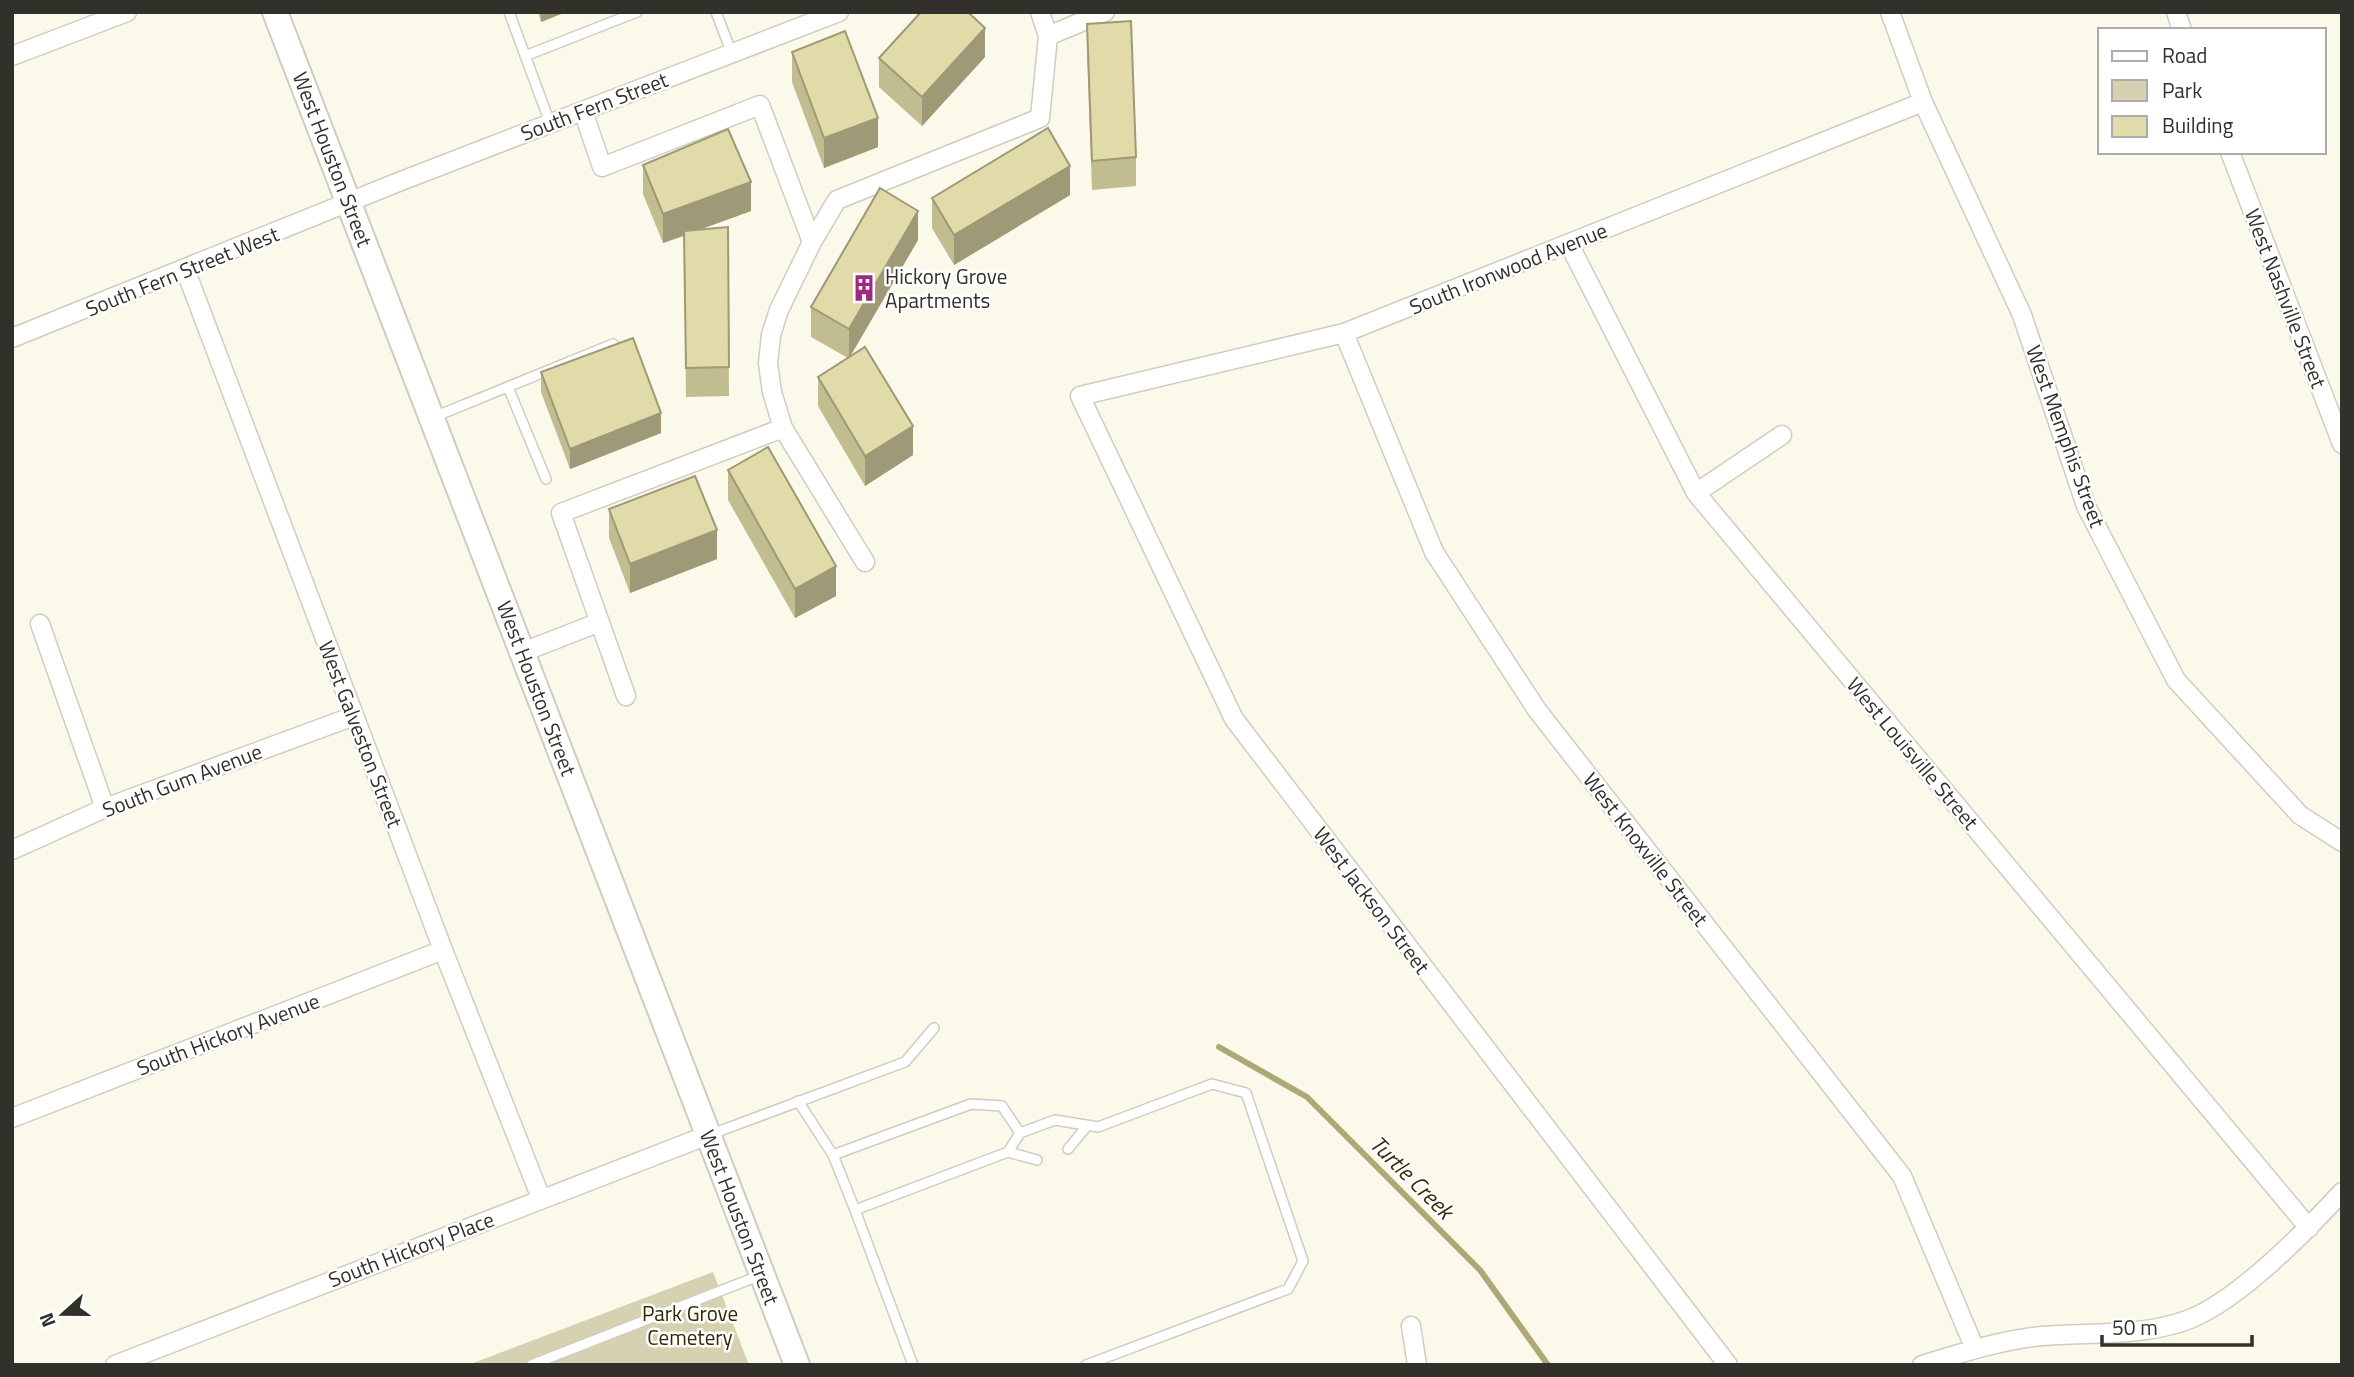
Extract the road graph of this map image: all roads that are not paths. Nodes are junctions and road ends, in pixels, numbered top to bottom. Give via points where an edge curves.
1 (127, 12) edge
2 (275, 12) edge
3 (509, 12) edge
4 (716, 12) edge
5 (839, 12) edge
6 (1040, 12) edge
7 (1105, 12) edge
8 (1890, 12) edge
9 (635, 13) edge
10 (1048, 36) junction
11 (732, 54) junction
12 (12, 56) edge
13 (525, 56) junction
14 (1923, 102) junction
15 (583, 111) junction
16 (550, 123) junction
17 (2231, 154) edge
18 (350, 202) junction
19 (812, 242) junction
20 (1569, 244) junction
21 (185, 269) junction
22 (1344, 332) junction
23 (12, 338) edge
24 (613, 344) edge
25 (508, 387) junction
26 (1080, 396) joint
27 (433, 417) junction
28 (783, 428) junction
29 (1782, 435) dead end
30 (2342, 444) edge
31 (546, 479) dead end
32 (1696, 493) junction
33 (865, 562) dead end
34 (600, 622) junction
35 (40, 624) dead end
36 (523, 652) junction
37 (626, 696) dead end
38 (354, 716) junction
39 (105, 808) junction
40 (2342, 842) edge
41 (12, 850) edge
42 (443, 950) junction
43 (934, 1028) dead end
44 (798, 1101) junction
45 (12, 1118) edge
46 (1087, 1126) junction
47 (1020, 1133) junction
48 (708, 1135) junction
49 (1068, 1149) dead end
50 (1008, 1152) junction
51 (833, 1155) junction
52 (1037, 1160) dead end
53 (2342, 1192) edge
54 (541, 1198) junction
55 (855, 1210) junction
56 (2309, 1228) junction
57 (762, 1275) junction
58 (1411, 1325) dead end
59 (1976, 1349) junction
60 (115, 1365) edge
61 (531, 1365) edge
62 (797, 1365) edge
63 (913, 1365) edge
64 (1086, 1365) edge
65 (1418, 1365) edge
66 (1728, 1365) edge
67 (1922, 1365) edge

1 - 12 street
2 - 18 main road, West Houston Street
3 - 13 lane
4 - 11 lane
5 - 11 street, South Fern Street
6 - 10 street
7 - 10 street
8 - 14 street, West Memphis Street
9 - 13 lane
10 - 19 street via 1040,118 837,200
11 - 15 street, South Fern Street
13 - 16 lane
14 - 20 street, South Ironwood Avenue
14 - 40 street, West Memphis Street via 2022,315 2086,506 2176,680 2300,815
15 - 16 street, South Fern Street
15 - 19 street via 602,167 760,105
16 - 18 street, South Fern Street
17 - 30 street, West Nashville Street
18 - 21 street, South Fern Street West
18 - 27 main road, West Houston Street
19 - 28 street via 771,335 770,382
20 - 22 street, South Ironwood Avenue
20 - 32 street, West Louisville Street
21 - 23 street, South Fern Street West
21 - 38 street, West Galveston Street
22 - 26 street, South Ironwood Avenue
22 - 59 street, West Knoxville Street via 1434,552 1537,710 1902,1175
24 - 25 lane
25 - 27 lane
25 - 31 lane
26 - 66 street, West Jackson Street via 1234,719
27 - 36 main road, West Houston Street
28 - 33 street
28 - 34 street via 561,513
29 - 32 street
32 - 56 street, West Louisville Street
34 - 36 street
34 - 37 street
35 - 39 street
36 - 48 main road, West Houston Street
38 - 39 street, South Gum Avenue
38 - 42 street, West Galveston Street
39 - 41 street, South Gum Avenue
42 - 45 street, South Hickory Avenue
42 - 54 street, West Galveston Street
43 - 44 lane via 905,1062
44 - 48 lane
44 - 51 lane
46 - 47 lane via 1055,1120
46 - 49 lane
46 - 64 lane via 1098,1127 1212,1084 1246,1093 1303,1261 1289,1289
47 - 50 lane
47 - 51 lane via 1002,1106 971,1104
48 - 54 street, South Hickory Place
48 - 57 main road, West Houston Street
50 - 52 lane
50 - 55 lane
51 - 55 lane
53 - 56 street
54 - 60 street, South Hickory Place
55 - 63 lane
56 - 59 street via 2228,1297 2191,1318 2153,1330 2038,1336
57 - 61 lane
57 - 62 main road, West Houston Street
58 - 65 street
59 - 67 street

